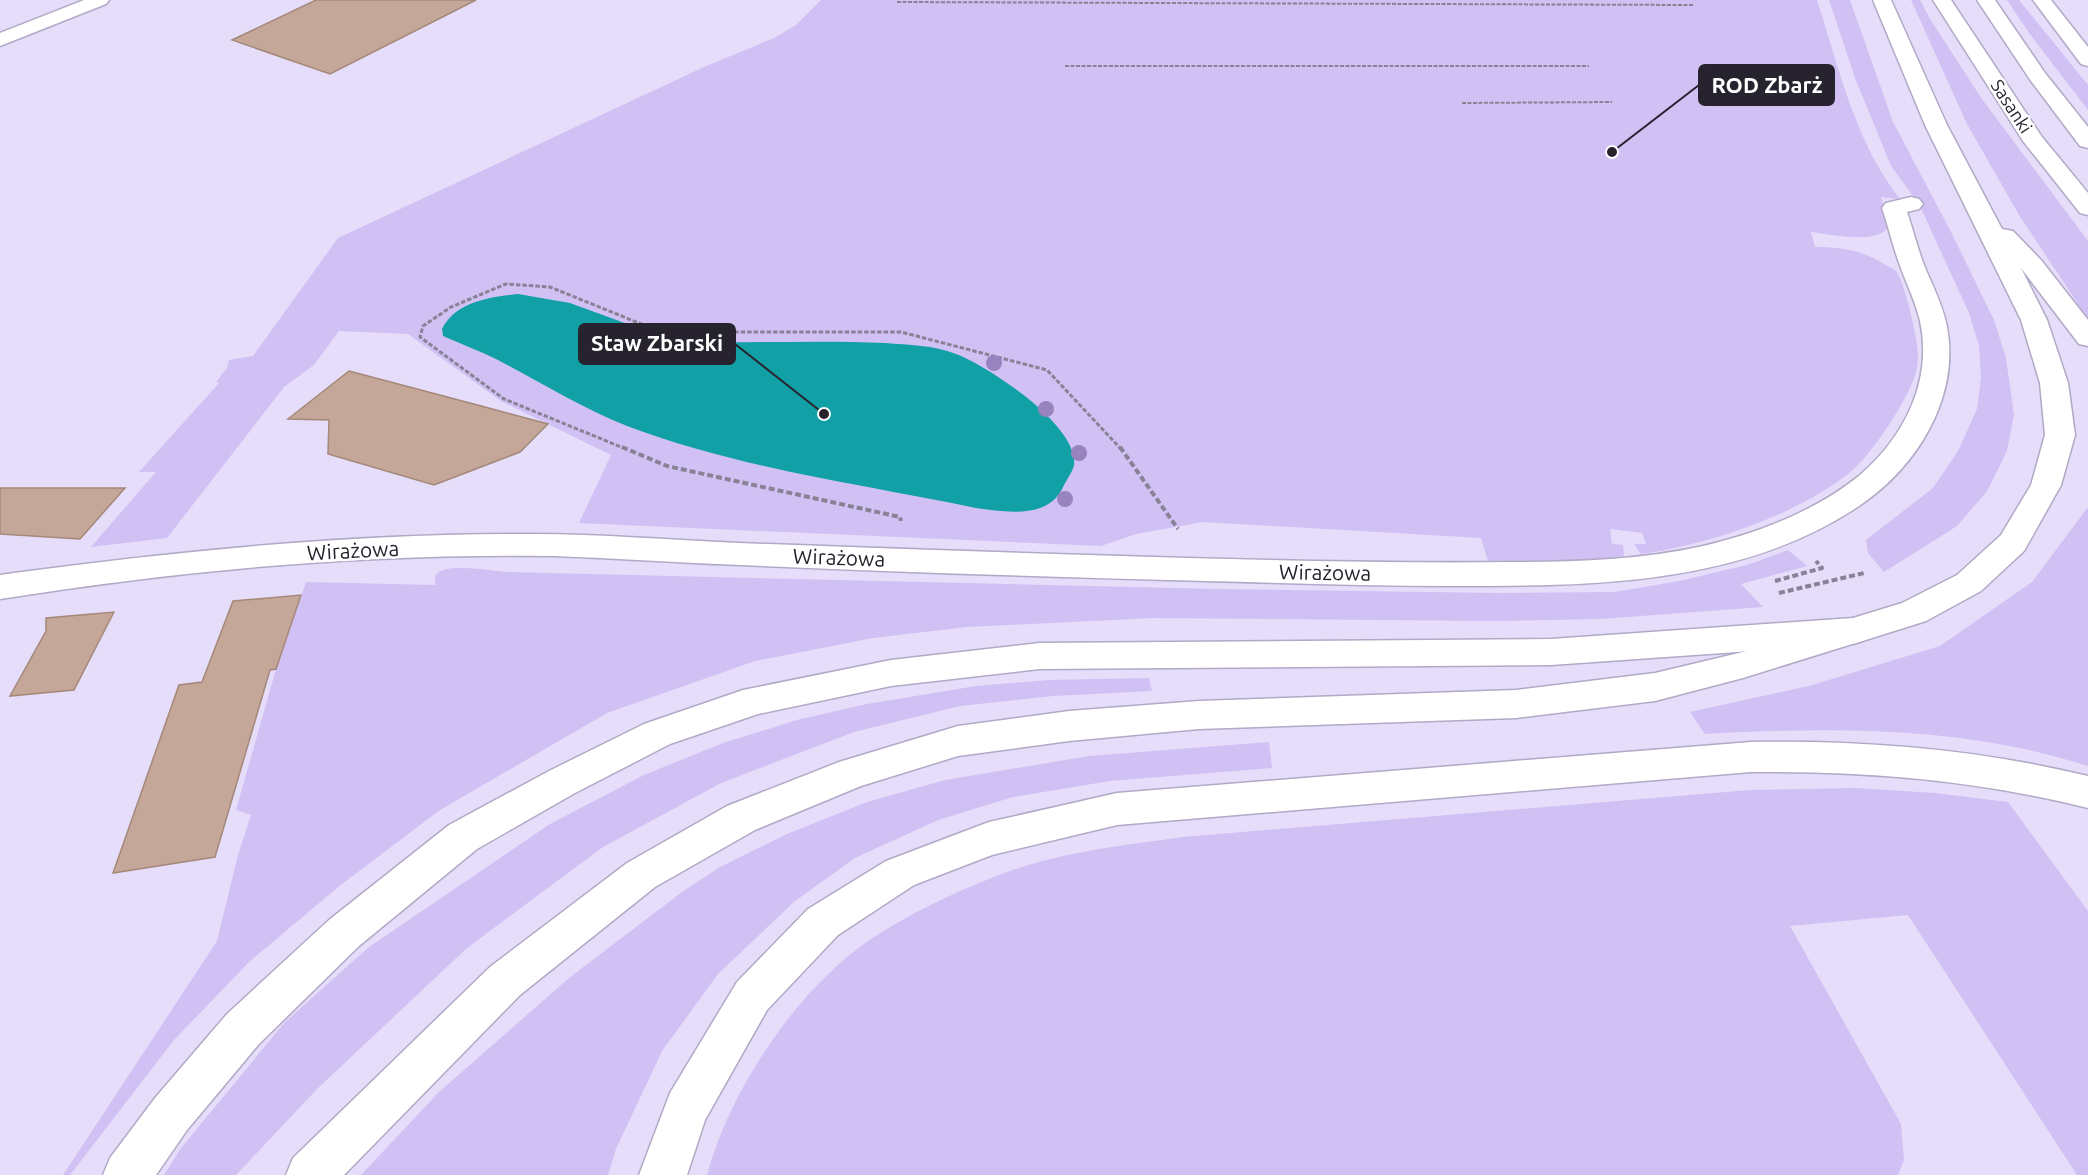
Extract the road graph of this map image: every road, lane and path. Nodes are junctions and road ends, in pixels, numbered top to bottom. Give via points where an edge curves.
1 (59, 0) edge
2 (100, 0) edge
3 (1882, 0) edge
4 (1942, 0) edge
5 (1986, 0) edge
6 (2042, 0) edge
7 (2051, 0) edge
8 (897, 2) dead end
9 (1693, 5) dead end
10 (2078, 20) dead end
11 (0, 23) edge
12 (0, 40) edge
13 (2088, 60) edge
14 (1065, 66) dead end
15 (1589, 66) dead end
16 (1612, 102) dead end
17 (1462, 103) dead end
18 (2088, 141) edge
19 (1911, 204) dead end
20 (2088, 208) edge
21 (1983, 215) junction
22 (2088, 339) edge
23 (914, 559) junction
24 (1815, 560) dead end
25 (1205, 570) junction
26 (1864, 573) dead end
27 (1766, 584) dead end
28 (0, 587) edge
29 (1775, 594) dead end
30 (1853, 631) junction
31 (2088, 792) edge
32 (127, 1175) edge
33 (310, 1175) edge
34 (663, 1175) edge

1 - 11 main road
2 - 12 main road
3 - 21 main road via 1936,125
4 - 20 main road, Sasanki via 2034,141
5 - 18 main road, Sasanki via 2017,49
6 - 13 main road
7 - 10 main road
8 - 9 path
14 - 15 path
16 - 17 path
19 - 25 main road, Wirażowa via 1894,208 1935,330 1934,388 1924,417 1907,445 1882,472 1819,516 1749,545 1679,563 1597,573
21 - 22 main road via 2032,265
21 - 30 main road via 2034,320 2054,383 2060,435 2046,485 2013,543 1969,583 1914,612
23 - 25 main road, Wirażowa
23 - 25 path via 900,517 667,466 634,453 504,399 420,337 423,326 451,307 506,284 550,287 656,330 901,332 1047,370 1130,459
23 - 28 main road, Wirażowa via 532,545 425,546 223,558
24 - 27 path via 1822,568
26 - 29 path
30 - 32 main road via 1551,652 1039,656 891,673 756,700 657,734 463,837 344,933 243,1029 171,1114
30 - 33 main road via 1655,687 1516,704 1199,715 1069,726 958,741 852,773 741,818 641,875 505,981
31 - 34 main road via 1993,770 1945,764 1751,757 1117,809 989,839 900,873 823,922 752,996 686,1109

